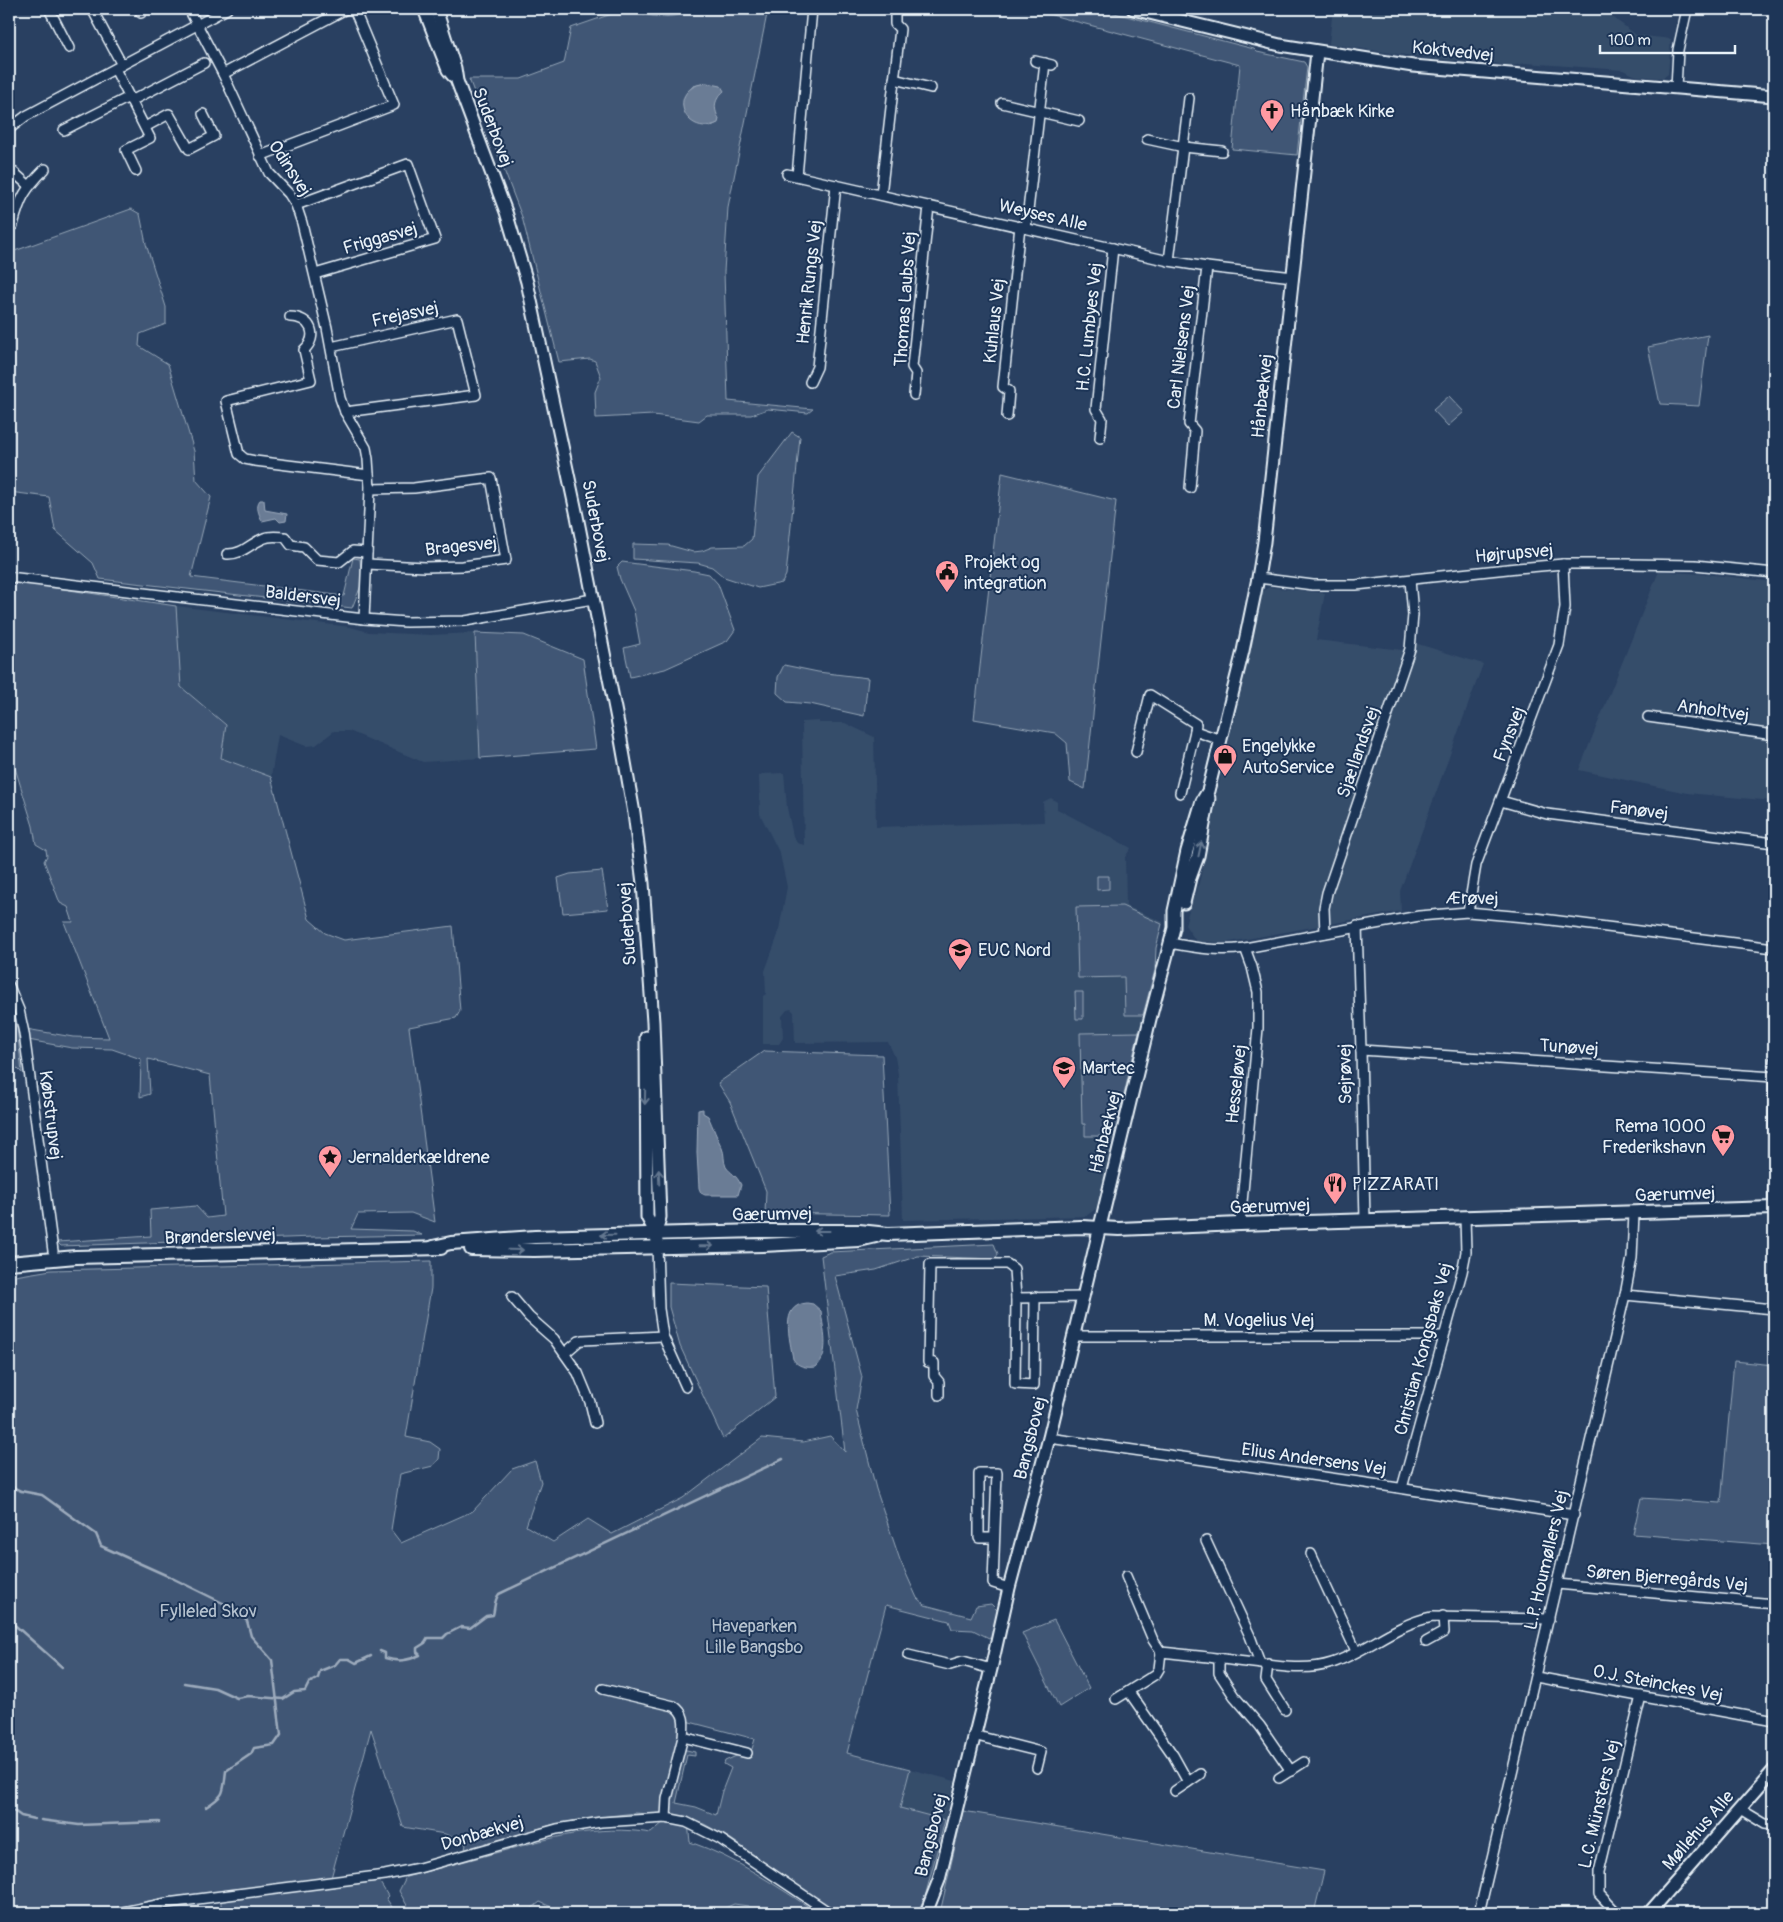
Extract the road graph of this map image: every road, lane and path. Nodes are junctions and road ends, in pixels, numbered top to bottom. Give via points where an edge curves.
1 (49, 9) edge
2 (92, 9) edge
3 (189, 9) edge
4 (227, 9) edge
5 (346, 9) edge
6 (354, 9) edge
7 (424, 9) edge
8 (436, 9) edge
9 (812, 9) edge
10 (1133, 9) edge
11 (1687, 9) edge
12 (895, 16) dead end
13 (198, 25) junction
14 (69, 48) dead end
15 (1317, 52) junction
16 (1035, 61) dead end
17 (204, 64) dead end
18 (118, 67) junction
19 (223, 74) junction
20 (894, 79) junction
21 (457, 81) junction
22 (931, 88) dead end
23 (1676, 88) junction
24 (1774, 96) edge
25 (1189, 98) dead end
26 (130, 99) junction
27 (1002, 103) dead end
28 (1040, 112) junction
29 (203, 114) dead end
30 (1079, 121) dead end
31 (145, 127) junction
32 (9, 129) edge
33 (64, 130) dead end
34 (1147, 139) dead end
35 (1184, 147) junction
36 (1222, 151) dead end
37 (260, 156) junction
38 (9, 168) edge
39 (45, 169) dead end
40 (136, 170) dead end
41 (787, 174) dead end
42 (797, 176) junction
43 (28, 185) junction
44 (836, 185) junction
45 (881, 195) junction
46 (296, 205) junction
47 (929, 206) junction
48 (13, 225) dead end
49 (1023, 227) junction
50 (1113, 248) junction
51 (1169, 261) junction
52 (1207, 267) junction
53 (315, 274) junction
54 (1293, 277) junction
55 (290, 317) dead end
56 (327, 328) junction
57 (311, 332) junction
58 (331, 347) junction
59 (810, 382) dead end
60 (914, 395) dead end
61 (345, 412) junction
62 (1007, 416) dead end
63 (1100, 438) dead end
64 (370, 475) junction
65 (1190, 488) dead end
66 (370, 489) junction
67 (367, 552) junction
68 (227, 554) dead end
69 (367, 564) junction
70 (1562, 564) junction
71 (1774, 573) edge
72 (9, 577) edge
73 (1258, 578) junction
74 (1410, 580) junction
75 (593, 600) junction
76 (364, 619) junction
77 (1648, 718) dead end
78 (1195, 731) junction
79 (1774, 735) edge
80 (1221, 740) junction
81 (1136, 752) dead end
82 (1180, 793) dead end
83 (1500, 801) junction
84 (1774, 843) edge
85 (1468, 912) junction
86 (1356, 926) junction
87 (1325, 933) junction
88 (1170, 944) junction
89 (1246, 948) junction
90 (1774, 948) edge
91 (9, 986) edge
92 (1361, 1050) junction
93 (1774, 1061) edge
94 (1774, 1077) edge
95 (1774, 1208) edge
96 (1634, 1213) junction
97 (1465, 1218) junction
98 (1365, 1220) junction
99 (1240, 1224) junction
100 (1101, 1228) junction
101 (656, 1240) junction
102 (52, 1251) dead end
103 (9, 1263) edge
104 (1624, 1295) junction
105 (512, 1297) dead end
106 (1035, 1297) junction
107 (1084, 1297) junction
108 (1016, 1298) junction
109 (1774, 1309) edge
110 (663, 1336) junction
111 (1074, 1336) junction
112 (1444, 1336) junction
113 (565, 1353) junction
114 (686, 1387) dead end
115 (939, 1395) dead end
116 (595, 1423) dead end
117 (1049, 1438) junction
118 (1402, 1488) junction
119 (1574, 1515) junction
120 (994, 1538) junction
121 (1206, 1541) dead end
122 (1311, 1554) dead end
123 (1126, 1576) dead end
124 (1557, 1584) junction
125 (1009, 1588) junction
126 (1774, 1604) edge
127 (1443, 1616) junction
128 (1549, 1619) junction
129 (1426, 1642) dead end
130 (1356, 1651) junction
131 (1161, 1652) junction
132 (908, 1655) dead end
133 (1219, 1658) junction
134 (1264, 1664) junction
135 (991, 1669) junction
136 (1536, 1677) junction
137 (603, 1689) dead end
138 (1129, 1692) junction
139 (1640, 1696) junction
140 (1116, 1699) dead end
141 (1285, 1710) dead end
142 (1774, 1721) edge
143 (973, 1735) junction
144 (683, 1737) junction
145 (747, 1753) dead end
146 (1304, 1762) dead end
147 (1037, 1768) dead end
148 (1774, 1770) edge
149 (1290, 1771) junction
150 (1200, 1774) dead end
151 (1279, 1778) dead end
152 (1188, 1782) junction
153 (1175, 1791) dead end
154 (1740, 1809) junction
155 (666, 1818) junction
156 (1774, 1825) edge
157 (118, 1913) edge
158 (830, 1913) edge
159 (926, 1913) edge
160 (1479, 1913) edge
161 (1617, 1913) edge
162 (1649, 1913) edge

1 - 14 street
2 - 18 street
3 - 13 street, Odinsvej
4 - 13 street
5 - 19 street
6 - 37 street via 394,105
7 - 21 street, Suderbovej via 448,70
8 - 21 street, Suderbovej
9 - 42 street
10 - 15 street, Koktvedvej
11 - 23 street via 1678,50
12 - 20 street via 895,24 900,29
13 - 18 street
13 - 19 street, Odinsvej
15 - 23 street, Koktvedvej via 1466,71
15 - 54 street, Hånbækvej
16 - 28 street via 1048,64
17 - 26 street
18 - 26 street
18 - 32 street via 26,116
19 - 37 street, Odinsvej
20 - 22 street
20 - 45 street
21 - 75 street, Suderbovej via 506,212 527,282
23 - 24 street, Koktvedvej
25 - 35 street
26 - 31 street
26 - 33 street
27 - 28 street
28 - 30 street
28 - 49 street
29 - 31 street via 214,136 190,149 169,114
31 - 40 street via 150,138 126,150
34 - 35 street
35 - 36 street
35 - 51 street
37 - 46 street, Odinsvej via 269,173
38 - 43 street
39 - 43 street
41 - 42 street, Weyses Alle
42 - 44 street, Weyses Alle
43 - 48 street
44 - 45 street, Weyses Alle
44 - 59 street, Henrik Rungs Vej via 817,366
45 - 47 street, Weyses Alle
46 - 53 street, Odinsvej
46 - 53 street, Friggasvej via 408,164 435,239
47 - 49 street, Weyses Alle
47 - 60 street, Thomas Laubs Vej via 912,368 916,373
49 - 50 street, Weyses Alle
49 - 62 street, Kuhlaus Vej via 1003,387 1009,391
50 - 51 street, Weyses Alle
50 - 63 street, H.C. Lumbyes Vej via 1096,409 1102,419
51 - 52 street, Weyses Alle
52 - 54 street, Weyses Alle
52 - 65 street, Carl Nielsens Vej via 1189,424 1196,431
53 - 56 street, Odinsvej
54 - 73 street, Hånbækvej
55 - 57 street via 304,319
56 - 57 street
56 - 58 street, Odinsvej
57 - 64 street via 310,344 304,350 311,380 226,401 239,454 255,461
58 - 61 street, Odinsvej
58 - 61 street, Frejasvej via 457,319 476,395
61 - 64 street, Odinsvej via 366,448
64 - 66 street, Odinsvej
66 - 67 street, Odinsvej
66 - 69 street, Bragesvej via 414,488 491,478 506,560 435,567
67 - 68 street via 354,551 339,562 317,560 304,547 291,546 285,537 270,536 235,555
67 - 69 street, Odinsvej
69 - 76 street, Odinsvej
70 - 71 street, Højrupsvej via 1695,565
70 - 74 street, Højrupsvej
70 - 83 street, Fynsvej via 1565,607 1559,645
72 - 76 street, Baldersvej
73 - 74 street, Højrupsvej via 1334,586
73 - 80 street, Hånbækvej
74 - 87 street, Sjællandsvej via 1413,615 1410,649 1327,893
75 - 76 street, Baldersvej via 465,621
75 - 101 street, Suderbovej via 634,813 643,884 653,1022 660,1208
77 - 79 street, Anholtvej
78 - 80 street
78 - 81 street via 1196,724 1150,695
78 - 82 street
80 - 88 street, Hånbækvej via 1208,791 1187,851
83 - 84 street, Fanøvej via 1547,814
83 - 85 street, Fynsvej via 1476,866
85 - 86 street, Ærøvej
85 - 90 street, Ærøvej
86 - 87 street, Ærøvej
86 - 92 street, Sejrøvej
87 - 89 street, Ærøvej
88 - 89 street, Ærøvej via 1224,951
88 - 100 street, Hånbækvej
89 - 99 street, Hesseløvej via 1258,992 1258,1028
91 - 102 street, Købstrupvej via 24,1033
92 - 94 street, Tunøvej
92 - 98 street, Sejrøvej
93 - 94 street
94 - 95 street
95 - 96 main road, Gærumvej
96 - 97 main road, Gærumvej
96 - 104 street, L.P. Houmøllers Vej via 1634,1236
97 - 98 main road, Gærumvej
97 - 112 street, Christian Kongsbaks Vej via 1464,1265
98 - 99 main road, Gærumvej
99 - 100 main road, Gærumvej via 1119,1230
100 - 101 main road, Gærumvej via 888,1234 759,1231
100 - 107 street, Bangsbovej
101 - 103 main road, Brønderslevvej via 535,1237 433,1247 85,1257
101 - 110 street
104 - 109 street
104 - 119 street, L.P. Houmøllers Vej
105 - 113 street
106 - 107 street
106 - 108 street
106 - 108 street, Bangsbovej via 1034,1385 1015,1384
107 - 111 street, Bangsbovej
108 - 115 street, Bangsbovej via 1014,1270 1006,1264 930,1264 928,1362 934,1363
110 - 113 street via 583,1340
110 - 114 street
111 - 112 street, M. Vogelius Vej
111 - 117 street, Bangsbovej
112 - 118 street, Christian Kongsbaks Vej
113 - 116 street via 578,1373
117 - 118 street, Elius Andersens Vej
117 - 125 street, Bangsbovej
118 - 119 street, Elius Andersens Vej
119 - 124 street, L.P. Houmøllers Vej
120 - 120 street, Bangsbovej via 979,1538 979,1473 997,1473
120 - 125 street, Bangsbovej via 993,1583
121 - 134 street
122 - 130 street
123 - 131 street
124 - 126 street, Søren Bjerregårds Vej
124 - 128 street, L.P. Houmøllers Vej
125 - 135 street, Bangsbovej
127 - 128 street
127 - 129 street via 1444,1632
127 - 130 street via 1418,1620 1398,1628
128 - 136 street, L.P. Houmøllers Vej
130 - 134 street via 1317,1667
131 - 133 street
131 - 138 street via 1156,1674
132 - 135 street via 950,1665 963,1661
133 - 134 street
133 - 149 street via 1219,1673
134 - 141 street via 1266,1680
135 - 143 street, Bangsbovej
136 - 139 street, O.J. Steinckes Vej
136 - 160 street, L.P. Houmøllers Vej
137 - 144 street via 674,1706 683,1715
138 - 140 street
138 - 152 street
139 - 142 street, O.J. Steinckes Vej
139 - 161 street, L.C. Münsters Vej via 1599,1872 1599,1894
143 - 147 street via 1041,1752
143 - 159 street, Bangsbovej via 939,1880
144 - 145 street
144 - 155 street via 667,1799
146 - 149 street
148 - 154 street, Møllehus Alle
149 - 151 street
150 - 152 street
152 - 153 street
154 - 156 street via 1764,1824
154 - 162 street, Møllehus Alle
155 - 157 street, Donbækvej via 601,1822 557,1829 385,1875 167,1903
155 - 158 street, Donbækvej via 686,1822 720,1839

